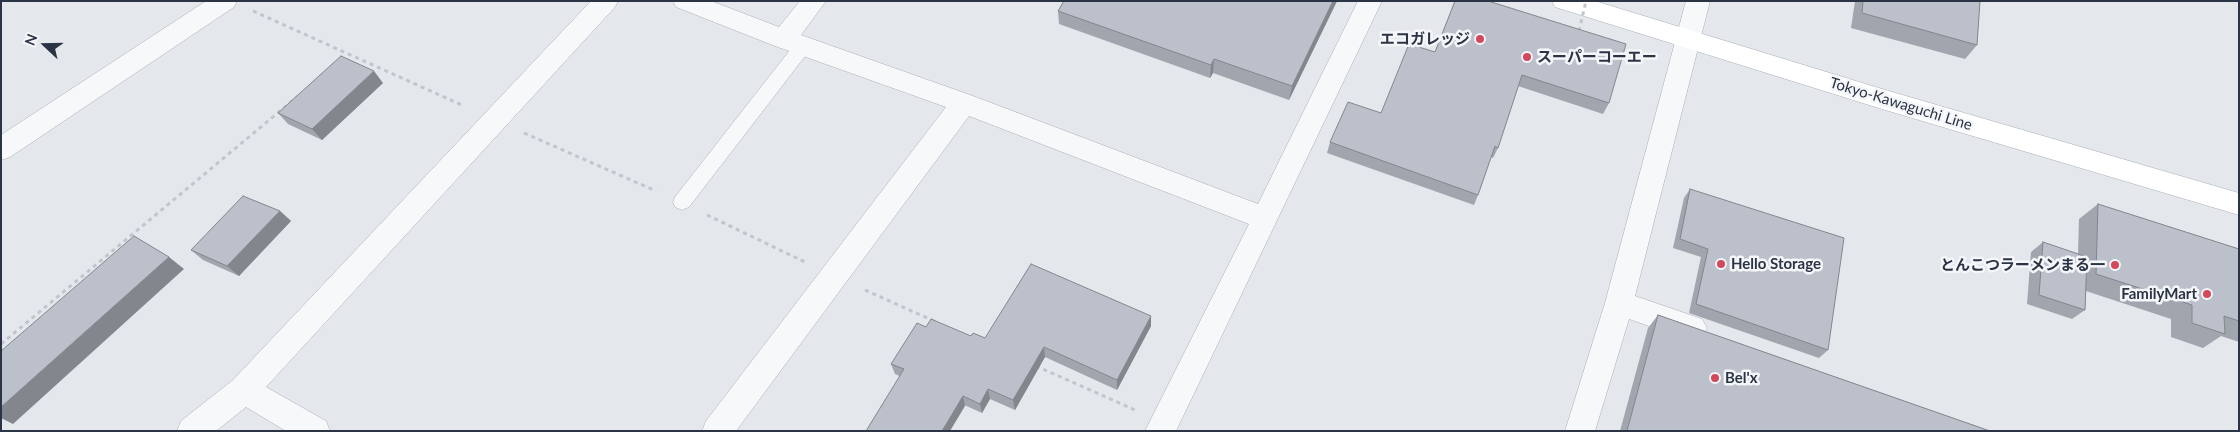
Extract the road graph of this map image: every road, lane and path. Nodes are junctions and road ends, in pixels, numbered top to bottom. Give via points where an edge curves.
1 (225, 1) edge
2 (606, 1) edge
3 (685, 1) edge
4 (814, 1) edge
5 (1370, 1) edge
6 (1564, 1) edge
7 (1586, 1) edge
8 (1698, 1) edge
9 (249, 9) dead end
10 (1582, 32) edge
11 (1687, 40) junction
12 (794, 43) junction
13 (348, 54) junction
14 (340, 60) edge
15 (303, 92) edge
16 (964, 103) junction
17 (494, 120) junction
18 (1, 149) edge
19 (682, 202) dead end
20 (2239, 204) edge
21 (1265, 218) junction
22 (832, 276) junction
23 (1619, 302) junction
24 (940, 324) edge
25 (1718, 337) edge
26 (1, 344) edge
27 (1029, 363) edge
28 (244, 390) junction
29 (1162, 427) edge
30 (192, 431) edge
31 (314, 431) edge
32 (717, 431) edge
33 (1580, 431) edge

1 - 18 street
2 - 17 street
3 - 12 street
4 - 12 street
5 - 21 street
6 - 11 main road, Tokyo-Kawaguchi Line
7 - 10 path, bridge via 1578,31
8 - 11 street
9 - 13 path
11 - 20 main road, Tokyo-Kawaguchi Line
11 - 23 street
12 - 16 street
12 - 19 lane
13 - 14 path
13 - 17 path
15 - 26 path
16 - 21 street
16 - 22 street
17 - 28 street
21 - 29 street
22 - 24 path
22 - 32 street
23 - 25 street
23 - 33 street
27 - 29 path
28 - 30 street
28 - 31 street

